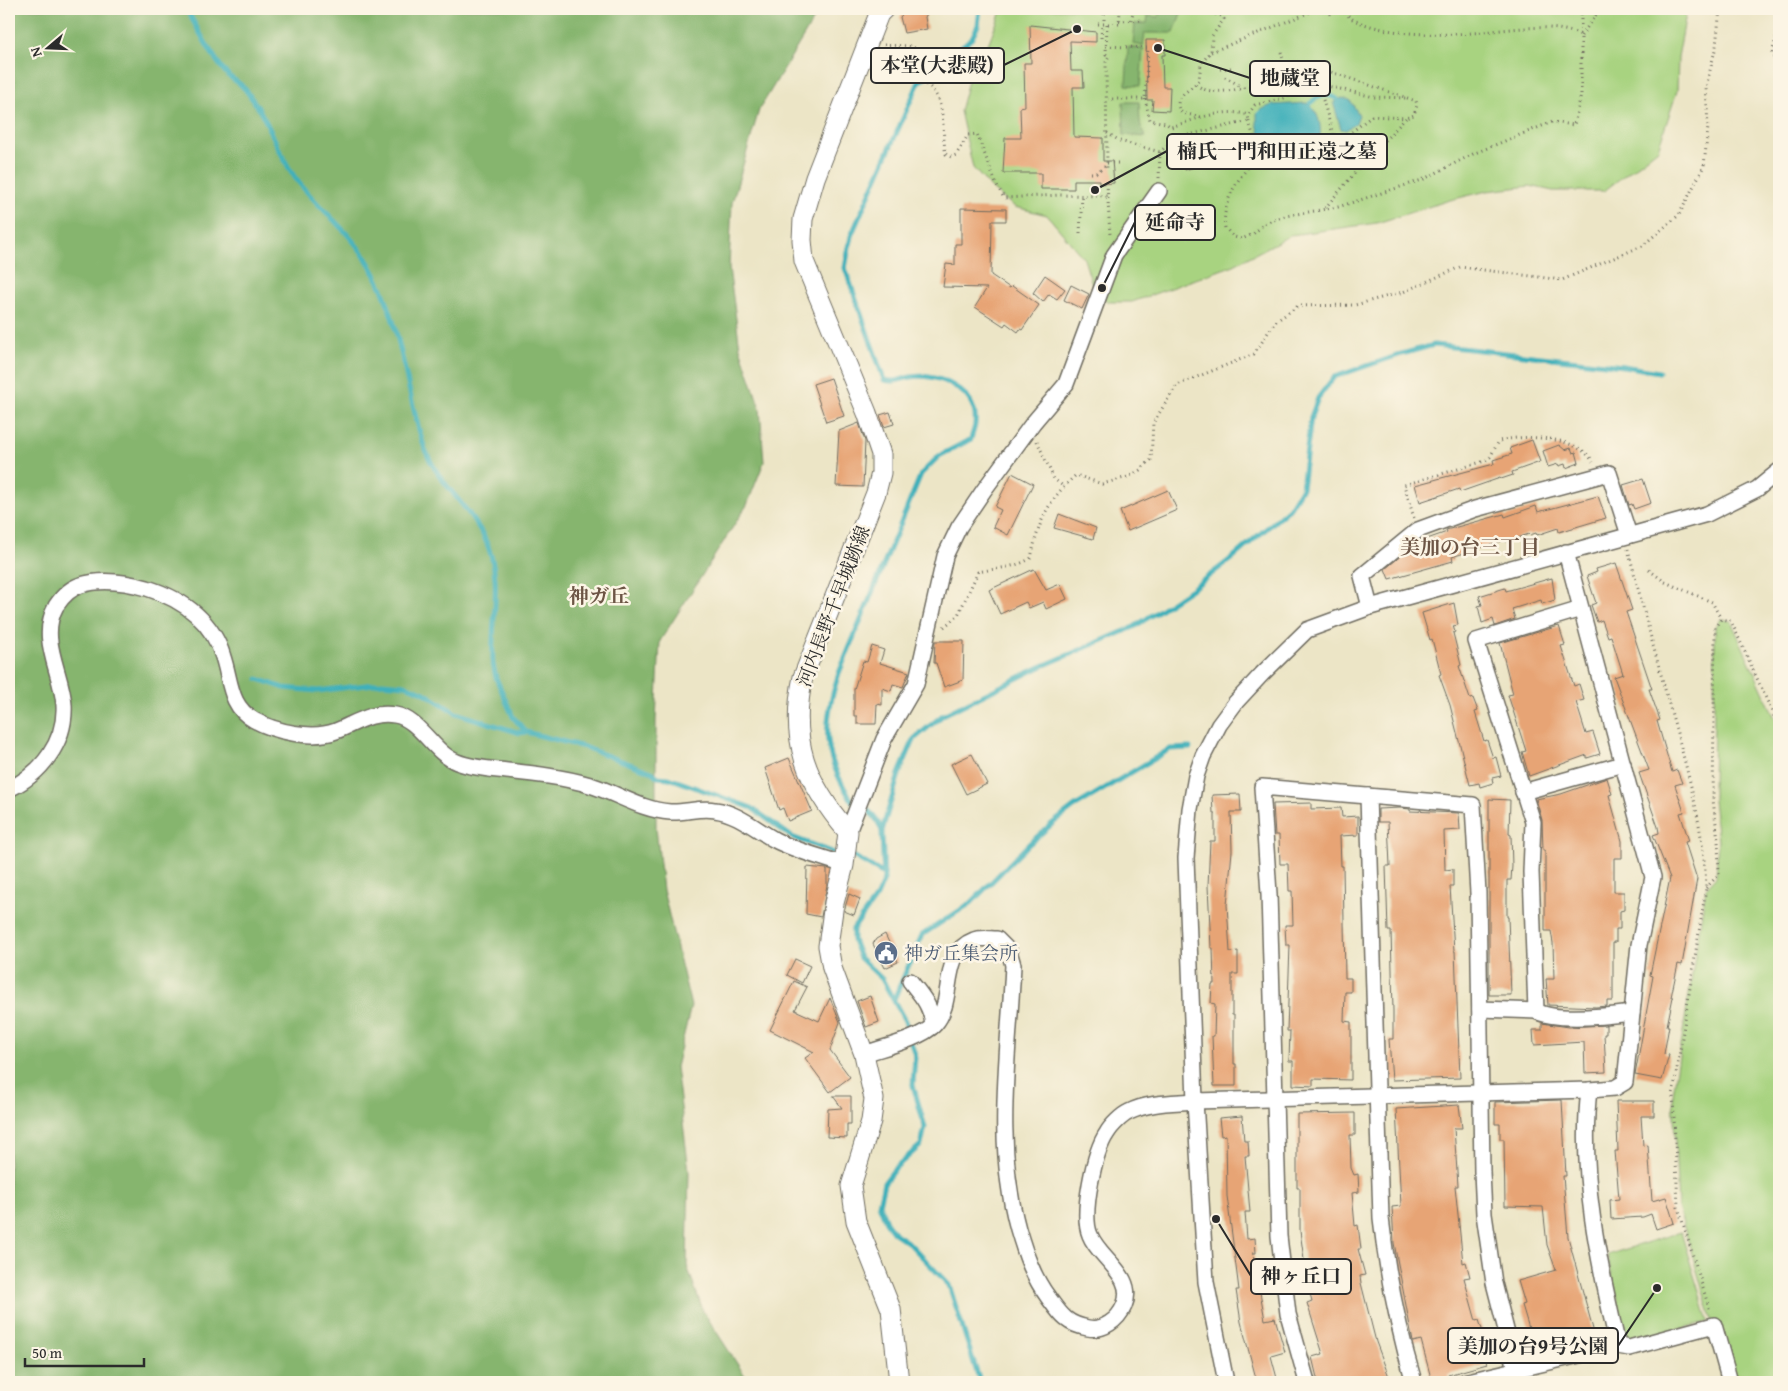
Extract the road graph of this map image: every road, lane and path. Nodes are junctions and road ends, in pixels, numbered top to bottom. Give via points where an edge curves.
1 (884, 9) edge
2 (1104, 9) edge
3 (1134, 9) edge
4 (1196, 9) edge
5 (1318, 9) edge
6 (1330, 9) edge
7 (1341, 9) edge
8 (1581, 9) edge
9 (1600, 9) edge
10 (1720, 9) edge
11 (1120, 12) dead end
12 (1330, 18) dead end
13 (1133, 19) junction
14 (1143, 20) dead end
15 (1119, 21) junction
16 (1103, 24) junction
17 (1779, 28) edge
18 (1581, 36) junction
19 (1101, 38) dead end
20 (881, 45) dead end
21 (1106, 46) junction
22 (1211, 52) junction
23 (1281, 52) dead end
24 (1220, 68) dead end
25 (1231, 68) dead end
26 (1779, 70) edge
27 (1288, 76) junction
28 (1225, 77) dead end
29 (1196, 84) junction
30 (1242, 88) junction
31 (1408, 98) junction
32 (1108, 99) junction
33 (1145, 99) junction
34 (1323, 100) dead end
35 (1248, 115) junction
36 (1201, 117) junction
37 (1406, 118) junction
38 (1249, 121) junction
39 (1107, 133) junction
40 (1334, 141) junction
41 (1160, 152) junction
42 (1259, 155) junction
43 (1118, 163) dead end
44 (1107, 164) junction
45 (1107, 171) dead end
46 (1091, 173) dead end
47 (1107, 183) dead end
48 (1159, 190) joint
49 (1082, 196) junction
50 (1108, 196) junction
51 (1325, 208) junction
52 (1110, 230) dead end
53 (1080, 233) dead end
54 (1033, 423) junction
55 (1779, 471) edge
56 (1597, 476) junction
57 (1064, 486) junction
58 (1418, 530) junction
59 (1627, 536) junction
60 (1566, 552) junction
61 (1649, 570) dead end
62 (1370, 607) junction
63 (1582, 609) junction
64 (1721, 619) junction
65 (929, 632) junction
66 (1779, 727) edge
67 (1623, 764) junction
68 (9, 789) edge
69 (1523, 792) junction
70 (1368, 796) junction
71 (848, 832) junction
72 (844, 864) junction
73 (1706, 888) junction
74 (910, 981) dead end
75 (1480, 1009) junction
76 (1536, 1012) junction
77 (1632, 1013) junction
78 (933, 1026) junction
79 (870, 1052) junction
80 (1589, 1090) junction
81 (1481, 1092) junction
82 (1377, 1096) junction
83 (1274, 1099) junction
84 (1196, 1101) junction
85 (1714, 1325) junction
86 (1618, 1346) junction
87 (1516, 1369) junction
88 (899, 1382) edge
89 (1226, 1382) edge
90 (1307, 1382) edge
91 (1414, 1382) edge
92 (1464, 1382) edge
93 (1730, 1382) edge

1 - 71 main road, 河内長野千早城跡線 via 879,14 840,110 803,219 804,261 881,454 876,493 803,677 797,704 798,738 811,780 828,810
2 - 16 path
3 - 13 path
4 - 22 path via 1223,17 1212,36
5 - 22 path
6 - 12 path
7 - 18 path via 1352,19 1366,24 1419,34 1532,27 1562,28
8 - 18 path
9 - 18 path
10 - 57 path via 1716,46 1706,87 1708,127 1704,166 1679,215 1642,246 1562,280 1460,267 1403,292 1355,305 1298,306 1276,322 1254,354 1177,385 1153,423 1151,460 1140,470 1102,484 1076,475
11 - 15 path
13 - 14 path
13 - 15 path
15 - 16 path via 1119,24
16 - 19 path
16 - 21 path
17 - 26 path via 1772,53
18 - 51 path via 1581,94 1574,125 1552,122 1475,153 1422,180 1338,207
20 - 49 path via 915,48 912,75 934,93 942,115 946,154 956,155 968,135 977,134 1004,198
21 - 32 path via 1109,59 1106,61
21 - 33 path via 1148,48
22 - 29 path via 1201,63
23 - 27 path
24 - 25 path
27 - 30 path
27 - 31 path via 1313,70 1328,71
28 - 30 path
29 - 30 path via 1209,90
29 - 36 path via 1181,95 1178,108 1187,115
31 - 35 path via 1374,97 1319,84 1284,98 1261,102
31 - 37 path via 1416,101 1417,105 1414,115
32 - 33 path via 1133,96
32 - 39 path
33 - 36 path via 1150,120 1171,128
34 - 40 path
35 - 36 path via 1228,113
35 - 38 path
37 - 40 path via 1372,116 1344,138
37 - 51 path
38 - 41 path via 1175,138
38 - 42 path
39 - 41 path via 1120,141
39 - 44 path
40 - 42 path via 1298,151
41 - 48 path
42 - 51 path via 1235,184 1229,199 1224,222 1234,237 1250,236 1265,223 1285,216
43 - 44 path
44 - 45 path
44 - 46 path
47 - 50 path
48 - 54 street via 1114,255 1066,384
49 - 50 path
49 - 53 path
50 - 52 path
54 - 57 path via 1046,465 1054,479
54 - 65 street via 959,528 945,556
55 - 59 street via 1757,490 1707,514
56 - 58 street
56 - 58 path via 1592,460 1578,447 1515,436 1499,441 1485,461 1404,485
56 - 59 street via 1608,473
57 - 65 path via 1038,524 1031,558 1020,565 978,572 958,615 946,625
58 - 62 street via 1362,576
59 - 60 street
59 - 73 path via 1695,803 1704,850
60 - 62 street
60 - 63 street
61 - 64 path via 1666,582 1712,602
62 - 84 street via 1307,630 1236,702 1203,756 1190,809 1186,858
63 - 67 street
63 - 69 street via 1476,641
64 - 66 path via 1731,621
64 - 73 path via 1715,627 1713,800 1719,874
65 - 71 street via 916,684 884,739
67 - 69 street
67 - 77 street via 1653,877 1639,945
68 - 72 street via 25,782 43,764 54,748 63,724 64,703 49,636 52,614 62,596 78,585 103,581 130,583 166,594 194,612 210,628 223,654 237,707 253,719 278,730 309,734 333,732 375,714 398,715 454,761 473,767 591,785 647,808 670,812 712,809 733,814 778,841
69 - 76 street via 1533,822 1531,872
70 - 75 street via 1473,805
70 - 82 street
70 - 83 street via 1262,787 1270,894
71 - 72 main road
72 - 79 main road via 828,946 832,968
73 - 85 path via 1673,1094 1678,1206
74 - 78 street via 929,1005
75 - 76 street
75 - 81 street
76 - 77 street via 1545,1016
77 - 80 street via 1625,1082 1615,1088
78 - 79 street via 919,1035
78 - 84 street via 941,1017 952,963 962,946 975,939 997,939 1009,951 1013,966 1005,1063 1004,1146 1012,1207 1026,1256 1041,1287 1073,1326 1093,1329 1113,1323 1124,1306 1126,1287 1116,1268 1090,1236 1086,1214 1091,1177 1106,1133 1128,1112 1150,1105
79 - 88 main road via 874,1099 871,1121 851,1186 856,1221 891,1309
80 - 81 street
80 - 86 street via 1586,1113 1597,1252
81 - 82 street
81 - 87 street via 1484,1214 1494,1283
82 - 83 street
82 - 91 street via 1386,1259
83 - 84 street
83 - 90 street via 1283,1278 1288,1314
84 - 89 street via 1206,1282
85 - 86 street via 1629,1348
85 - 93 street
86 - 87 street
87 - 92 street

